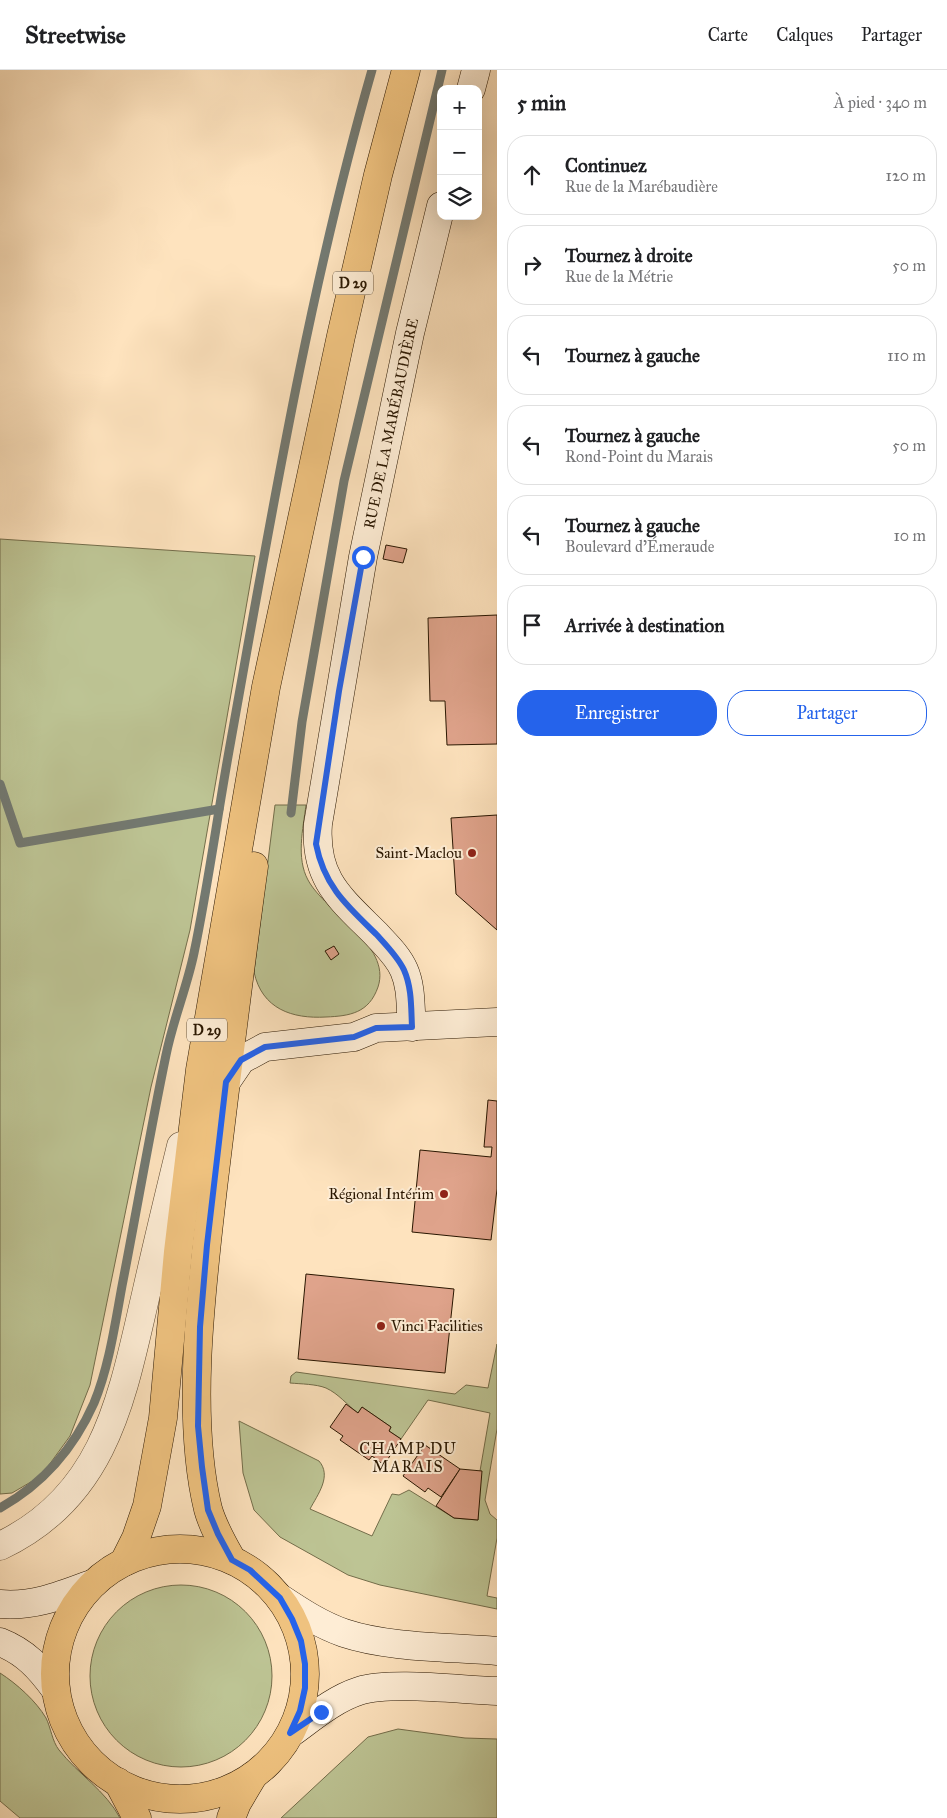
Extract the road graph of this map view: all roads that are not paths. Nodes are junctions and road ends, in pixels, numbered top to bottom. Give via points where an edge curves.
1 (406, 70) edge
2 (476, 70) edge
3 (472, 85) edge
4 (438, 220) edge
5 (306, 498) junction
6 (497, 1022) edge
7 (412, 1027) junction
8 (200, 1070) junction
9 (226, 1082) junction
10 (0, 1546) edge
11 (232, 1560) junction
12 (124, 1562) junction
13 (94, 1583) junction
14 (280, 1598) junction
15 (0, 1604) edge
16 (0, 1642) edge
17 (497, 1651) edge
18 (396, 1687) junction
19 (55, 1689) junction
20 (497, 1691) edge
21 (497, 1709) edge
22 (290, 1733) junction
23 (254, 1775) junction
24 (118, 1782) junction
25 (137, 1818) edge
26 (230, 1818) edge

1 - 5 main road, D 29 via 376,185
2 - 3 street
4 - 7 street, RUE DE LA MARÉBAUDIÈRE via 363,557 316,844 320,862 333,888 384,943 404,970 410,987
5 - 8 main road, D 29 via 266,687
5 - 9 main road, D 29
6 - 7 street
7 - 9 street via 376,1028 354,1037 265,1047 241,1060
8 - 10 street via 129,1368 114,1418 96,1457 75,1488 50,1514 18,1538
8 - 12 main road, D 29 via 178,1252 163,1418 147,1506
9 - 11 main road, D 29 via 200,1327 198,1417 208,1510
11 - 12 main road via 206,1551 178,1548 150,1552
11 - 14 main road via 250,1570
12 - 13 main road
13 - 15 street via 43,1601 20,1606
13 - 19 main road via 70,1614 62,1632 56,1660
14 - 17 street via 313,1620 346,1633 419,1646
14 - 22 main road via 301,1641 305,1664 305,1688 300,1711
16 - 19 street via 28,1656
18 - 20 street
18 - 21 street
18 - 22 street via 351,1694
19 - 24 main road via 69,1734 99,1770
22 - 23 main road via 268,1763
23 - 24 main road via 217,1794 177,1800 156,1798
23 - 26 main road
24 - 25 main road

